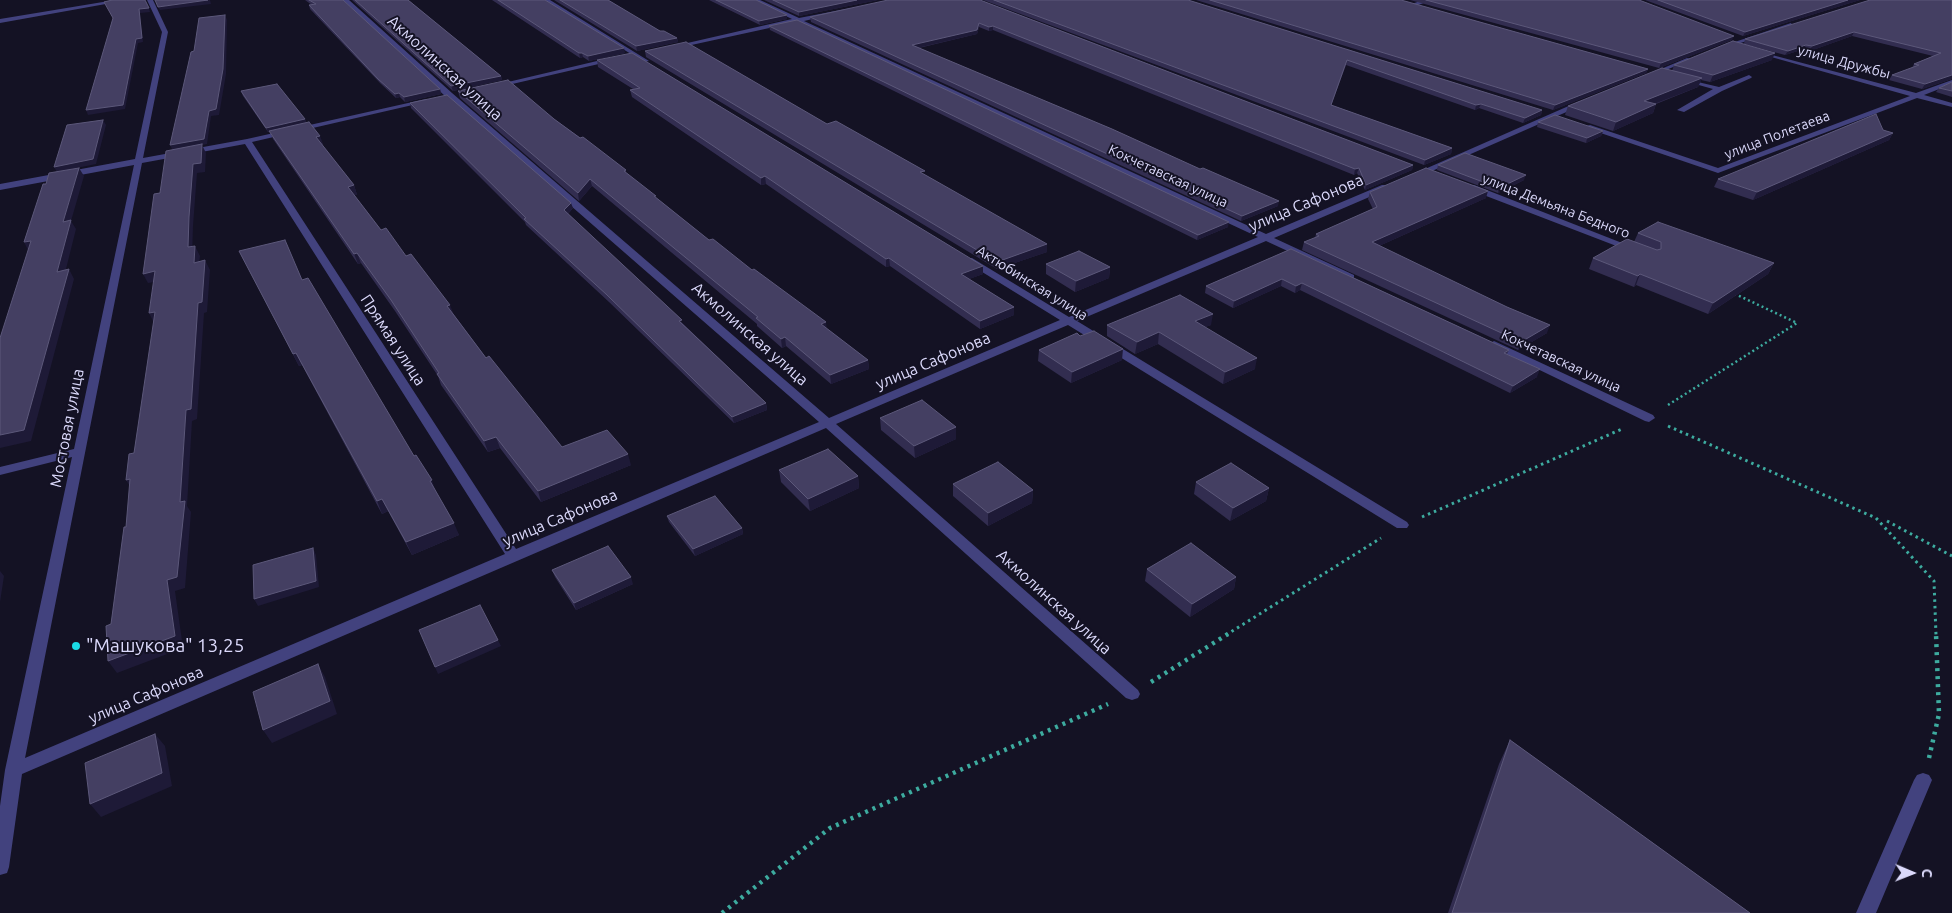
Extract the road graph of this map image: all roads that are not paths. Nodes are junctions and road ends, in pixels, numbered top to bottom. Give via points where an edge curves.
1 (124, 0) edge
2 (150, 0) edge
3 (346, 0) edge
4 (546, 0) edge
5 (755, 0) edge
6 (1430, 0) edge
7 (1404, 2) edge
8 (1412, 5) junction
9 (856, 8) edge
10 (1431, 10) edge
11 (797, 20) junction
12 (0, 21) edge
13 (1799, 23) edge
14 (1736, 40) junction
15 (664, 48) edge
16 (640, 54) junction
17 (652, 65) edge
18 (1652, 71) junction
19 (1749, 77) edge
20 (1639, 79) edge
21 (1952, 82) edge
22 (487, 87) edge
23 (1720, 89) junction
24 (1918, 96) junction
25 (1596, 97) edge
26 (430, 100) edge
27 (1952, 105) edge
28 (1681, 110) dead end
29 (1548, 114) junction
30 (1571, 121) edge
31 (1580, 124) edge
32 (247, 142) junction
33 (137, 162) junction
34 (1463, 184) edge
35 (0, 188) edge
36 (1266, 237) junction
37 (1644, 253) edge
38 (959, 254) edge
39 (1364, 283) edge
40 (1069, 322) junction
41 (1489, 342) edge
42 (1649, 418) road end
43 (828, 423) junction
44 (79, 450) junction
45 (0, 471) edge
46 (1402, 525) road end
47 (513, 556) junction
48 (1132, 694) road end
49 (14, 770) junction
50 (1923, 780) road end
51 (0, 867) edge
52 (1866, 913) edge

1 - 12 street
2 - 33 street, Мостовая улица via 165,32
3 - 43 street, Акмолинская улица via 449,95
4 - 16 street
5 - 11 street, Кокчетавская улица
6 - 8 street
7 - 8 street
8 - 10 street
9 - 11 street
11 - 15 street
11 - 36 street, Кокчетавская улица
13 - 14 street
14 - 18 street
14 - 24 street, улица Дружбы
16 - 17 street
16 - 22 street
18 - 20 street
18 - 23 street
19 - 23 street
21 - 24 street, улица Полетаева
23 - 28 street
24 - 27 street, улица Дружбы
24 - 31 street, улица Полетаева via 1718,171
25 - 29 street, улица Сафонова
26 - 32 street
29 - 30 street
29 - 36 street, улица Сафонова via 1427,170
32 - 33 street
32 - 47 street, Прямая улица
33 - 35 street
33 - 44 street, Мостовая улица
34 - 37 street, улица Демьяна Бедного
36 - 39 street, Кокчетавская улица
36 - 40 street, улица Сафонова
38 - 40 street, Актюбинская улица
40 - 43 street, улица Сафонова
40 - 46 street, Актюбинская улица
41 - 42 street, Кокчетавская улица
43 - 47 street, улица Сафонова
43 - 48 street, Акмолинская улица
44 - 45 street
44 - 49 street, Мостовая улица
47 - 49 street, улица Сафонова
49 - 51 street, Мостовая улица
50 - 52 street

